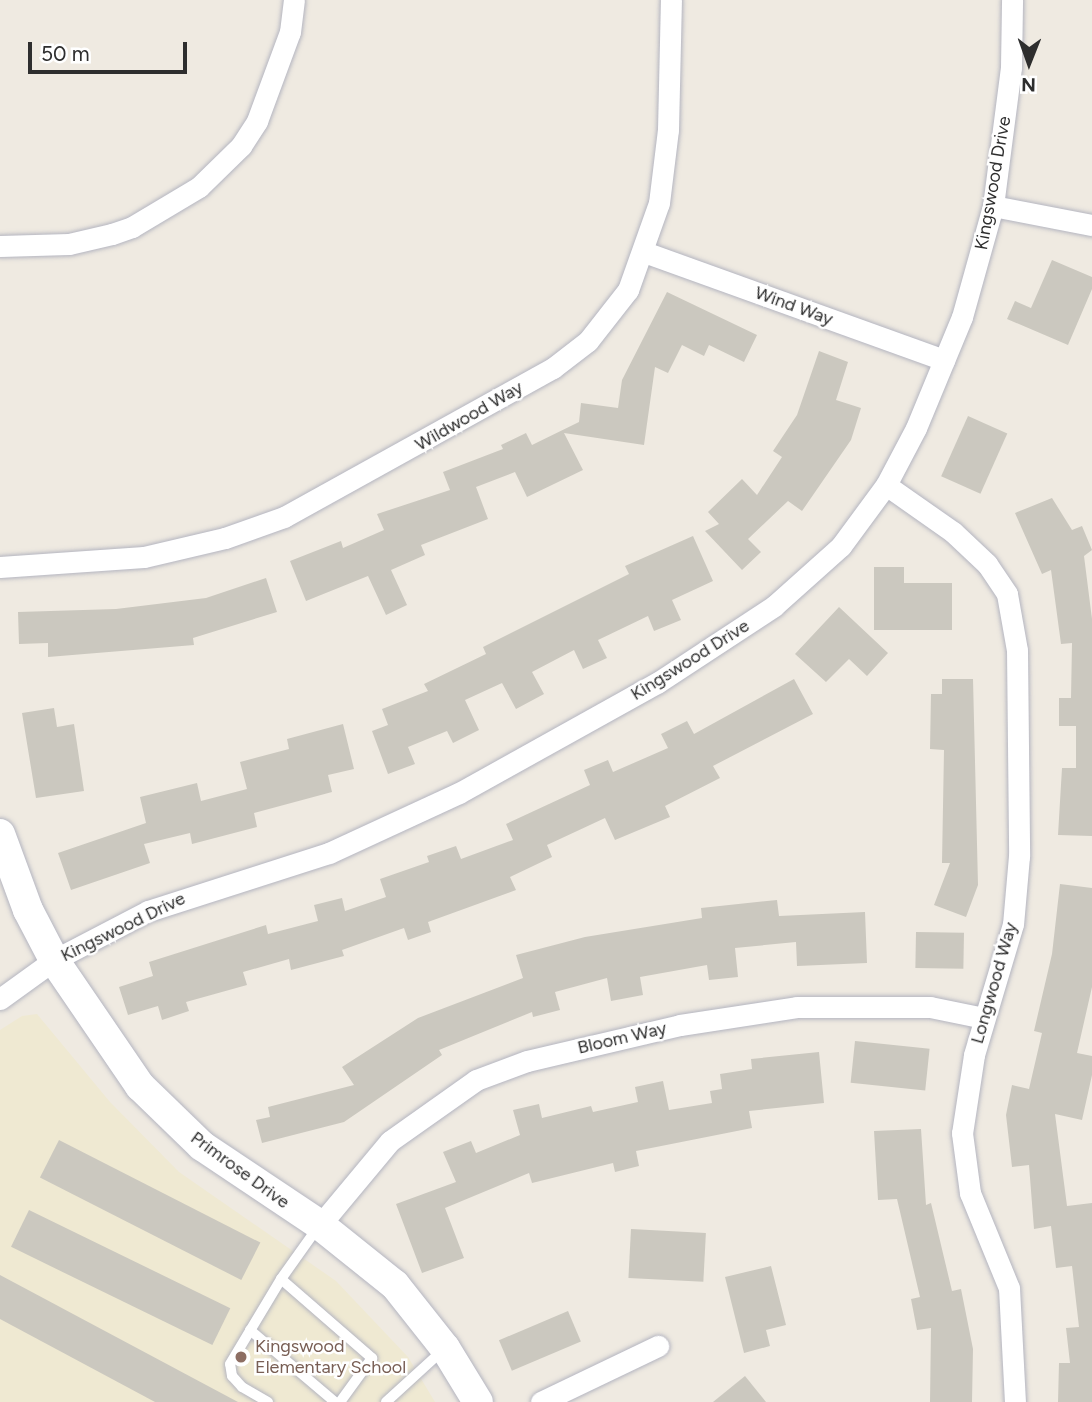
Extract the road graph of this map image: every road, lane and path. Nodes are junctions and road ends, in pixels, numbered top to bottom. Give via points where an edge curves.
1 (294, 0) edge
2 (671, 0) edge
3 (1012, 0) edge
4 (993, 206) junction
5 (1092, 225) edge
6 (0, 246) edge
7 (645, 252) junction
8 (944, 360) junction
9 (886, 485) junction
10 (0, 567) edge
11 (0, 834) edge
12 (54, 960) junction
13 (0, 999) edge
14 (984, 1018) junction
15 (320, 1224) junction
16 (281, 1279) junction
17 (250, 1330) junction
18 (658, 1346) dead end
19 (445, 1349) junction
20 (268, 1402) edge
21 (337, 1402) edge
22 (386, 1402) edge
23 (478, 1402) edge
24 (541, 1402) edge
25 (1015, 1402) edge

1 - 6 street via 290,32 257,121 241,146 199,187 112,234 69,244
2 - 7 street, Wildwood Way via 668,130 659,203
3 - 4 street, Kingswood Drive via 1011,67
4 - 5 street
4 - 8 street, Kingswood Drive via 962,317
7 - 8 street, Wind Way
7 - 10 street, Wildwood Way via 611,315 588,341 553,368 321,499 284,517 185,549 82,564
8 - 9 street, Kingswood Drive
9 - 12 street, Kingswood Drive via 841,546 774,606 657,683 382,832 197,892 112,928
9 - 14 street, Longwood Way via 953,532 987,564 1009,605 1017,650 1019,856 1013,924
11 - 12 street, Primrose Drive via 28,910
12 - 13 street, Kingswood Drive
12 - 15 street, Primrose Drive via 140,1086 169,1116 202,1146
14 - 15 street, Bloom Way via 918,1007 797,1007 680,1024 527,1060 476,1080 390,1140
14 - 25 street, Longwood Way via 962,1133 970,1193 1009,1288
15 - 16 lane
15 - 19 street, Primrose Drive via 396,1285
16 - 17 lane
16 - 21 lane via 372,1358
17 - 20 lane via 230,1364 232,1376
17 - 21 lane
18 - 24 street
19 - 22 lane
19 - 23 street, Primrose Drive

